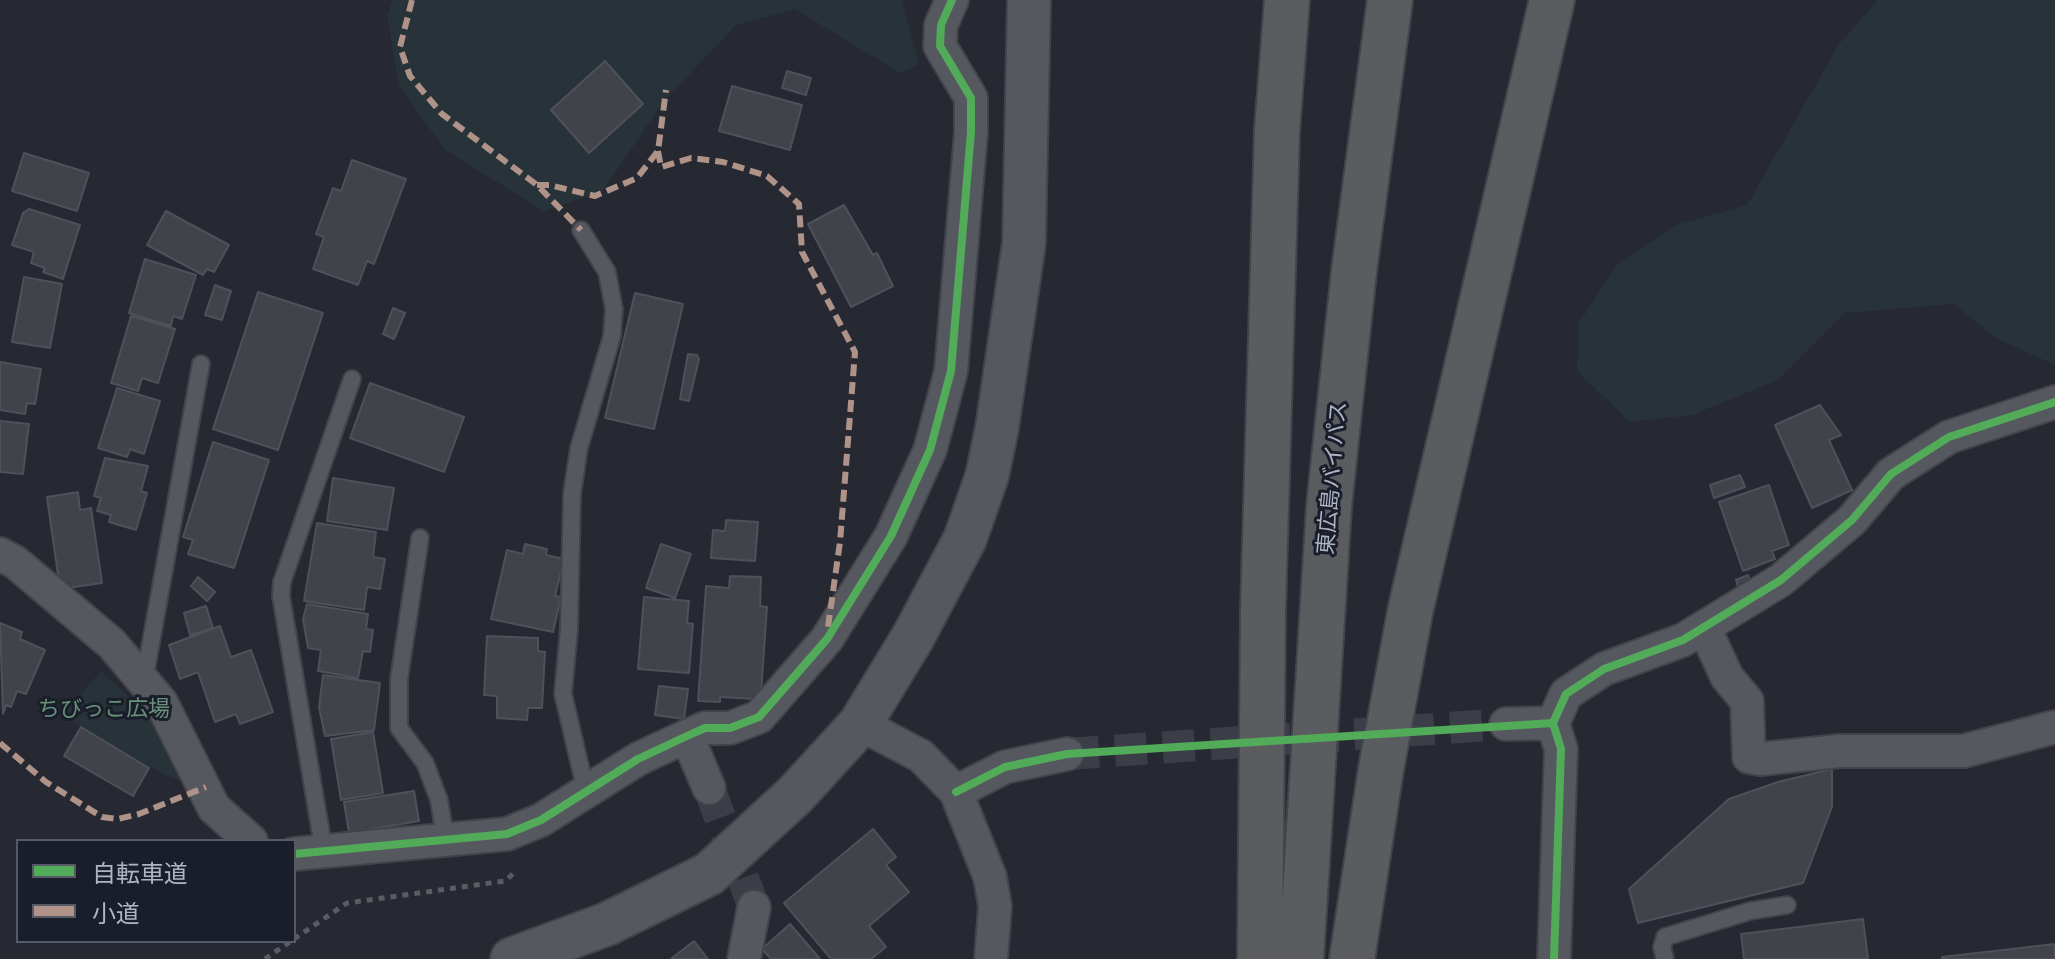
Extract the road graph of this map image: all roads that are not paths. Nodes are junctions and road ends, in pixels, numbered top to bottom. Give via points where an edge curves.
1 (952, 0) edge
2 (1029, 0) edge
3 (1287, 0) edge
4 (1390, 0) edge
5 (1552, 0) edge
6 (581, 230) dead end
7 (201, 364) dead end
8 (352, 379) dead end
9 (2055, 402) edge
10 (420, 538) dead end
11 (0, 554) edge
12 (1704, 627) junction
13 (143, 683) junction
14 (1553, 723) junction
15 (860, 724) junction
16 (1506, 724) tunnel mouth
17 (2055, 727) edge
18 (687, 736) junction
19 (1067, 754) tunnel mouth
20 (709, 788) tunnel mouth
21 (586, 791) junction
22 (956, 792) junction
23 (249, 839) edge
24 (446, 842) junction
25 (309, 853) edge
26 (1787, 905) dead end
27 (754, 907) tunnel mouth
28 (512, 959) edge
29 (744, 959) edge
30 (991, 959) edge
31 (1260, 959) edge
32 (1301, 959) edge
33 (1352, 959) edge
34 (1554, 959) edge
35 (1665, 959) edge

1 - 18 street via 941,25 940,46 971,98 971,132 951,371 930,450 891,536 827,639 759,717
2 - 15 street via 1024,243 987,476 965,539
3 - 31 highway via 1277,131 1264,564
4 - 32 highway, 東広島バイパス via 1329,506
5 - 33 highway via 1410,612
6 - 21 lane via 607,272 614,309 612,336 579,448 572,494 563,694
7 - 13 lane
8 - 25 lane via 282,582
9 - 12 street via 1949,437 1891,474 1852,520 1781,580
10 - 24 lane via 399,679 399,728 425,763 439,800
11 - 13 street via 112,644
12 - 14 street via 1604,669 1566,694
12 - 17 street via 1727,677 1747,701 1749,757 1964,751
13 - 23 street via 161,702 214,808
14 - 16 street
14 - 34 street via 1561,749
15 - 22 street via 921,756
15 - 28 street via 795,795 709,874 607,924
18 - 20 street
18 - 21 street
19 - 22 street via 1005,767
21 - 24 street via 507,834
22 - 30 street via 990,877 995,906
24 - 25 street
26 - 35 lane via 1665,937
27 - 29 street

